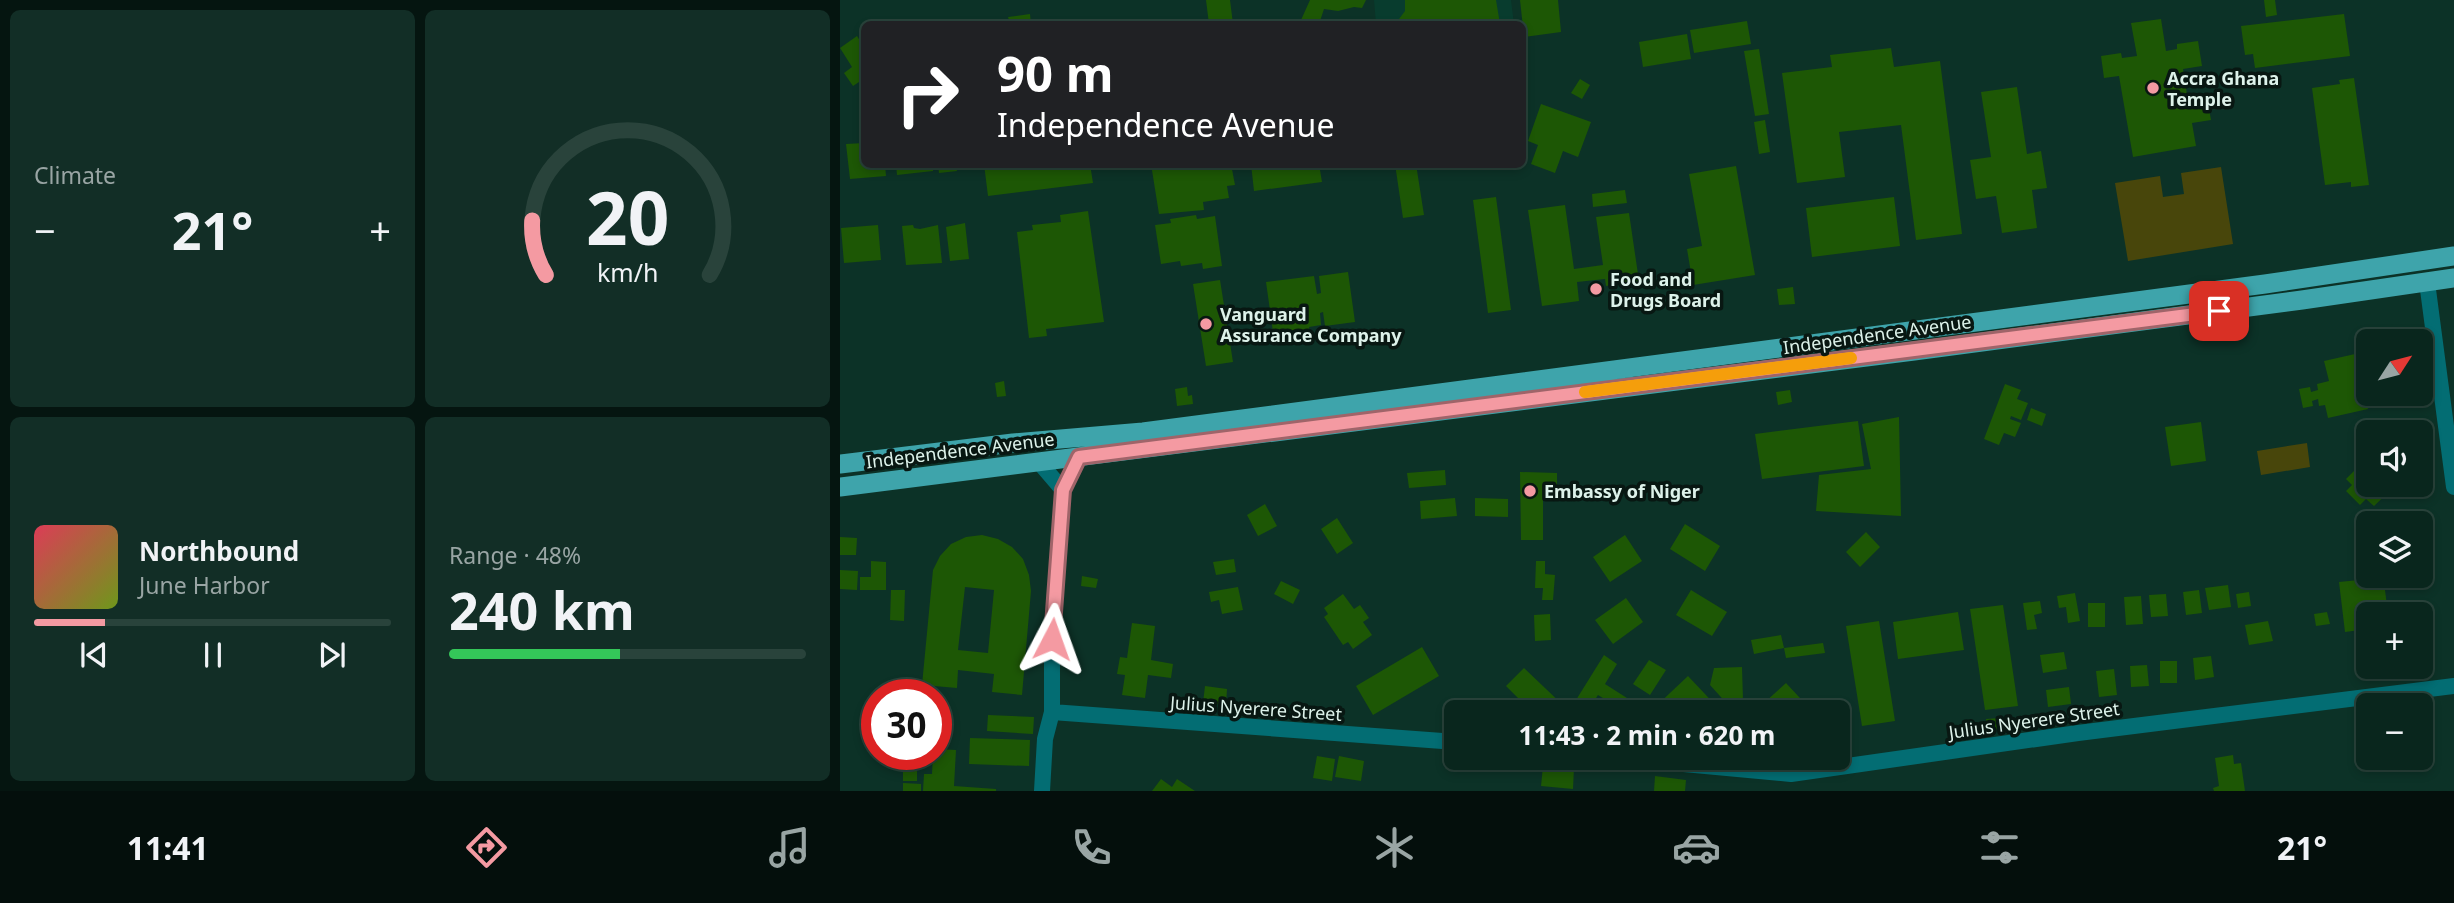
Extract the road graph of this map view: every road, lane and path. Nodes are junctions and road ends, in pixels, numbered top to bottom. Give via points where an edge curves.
1 (2454, 256) edge
2 (2454, 278) edge
3 (2427, 282) junction
4 (1079, 457) junction
5 (1039, 462) junction
6 (840, 464) edge
7 (2454, 486) edge
8 (840, 487) edge
9 (1063, 490) junction
10 (2454, 686) edge
11 (1052, 712) junction
12 (1444, 741) edge
13 (1748, 770) edge
14 (1791, 774) junction
15 (1042, 791) edge
16 (1791, 791) edge

1 - 6 main road, Independence Avenue via 1156,430
2 - 3 main road, Independence Avenue
3 - 4 main road, Independence Avenue
3 - 7 street
4 - 5 main road, Independence Avenue
4 - 9 street
5 - 8 main road, Independence Avenue
5 - 9 street
9 - 11 street via 1052,639
10 - 14 street, Julius Nyerere Street
11 - 12 street, Julius Nyerere Street
11 - 15 street via 1045,738
13 - 14 street, Julius Nyerere Street
14 - 16 street

